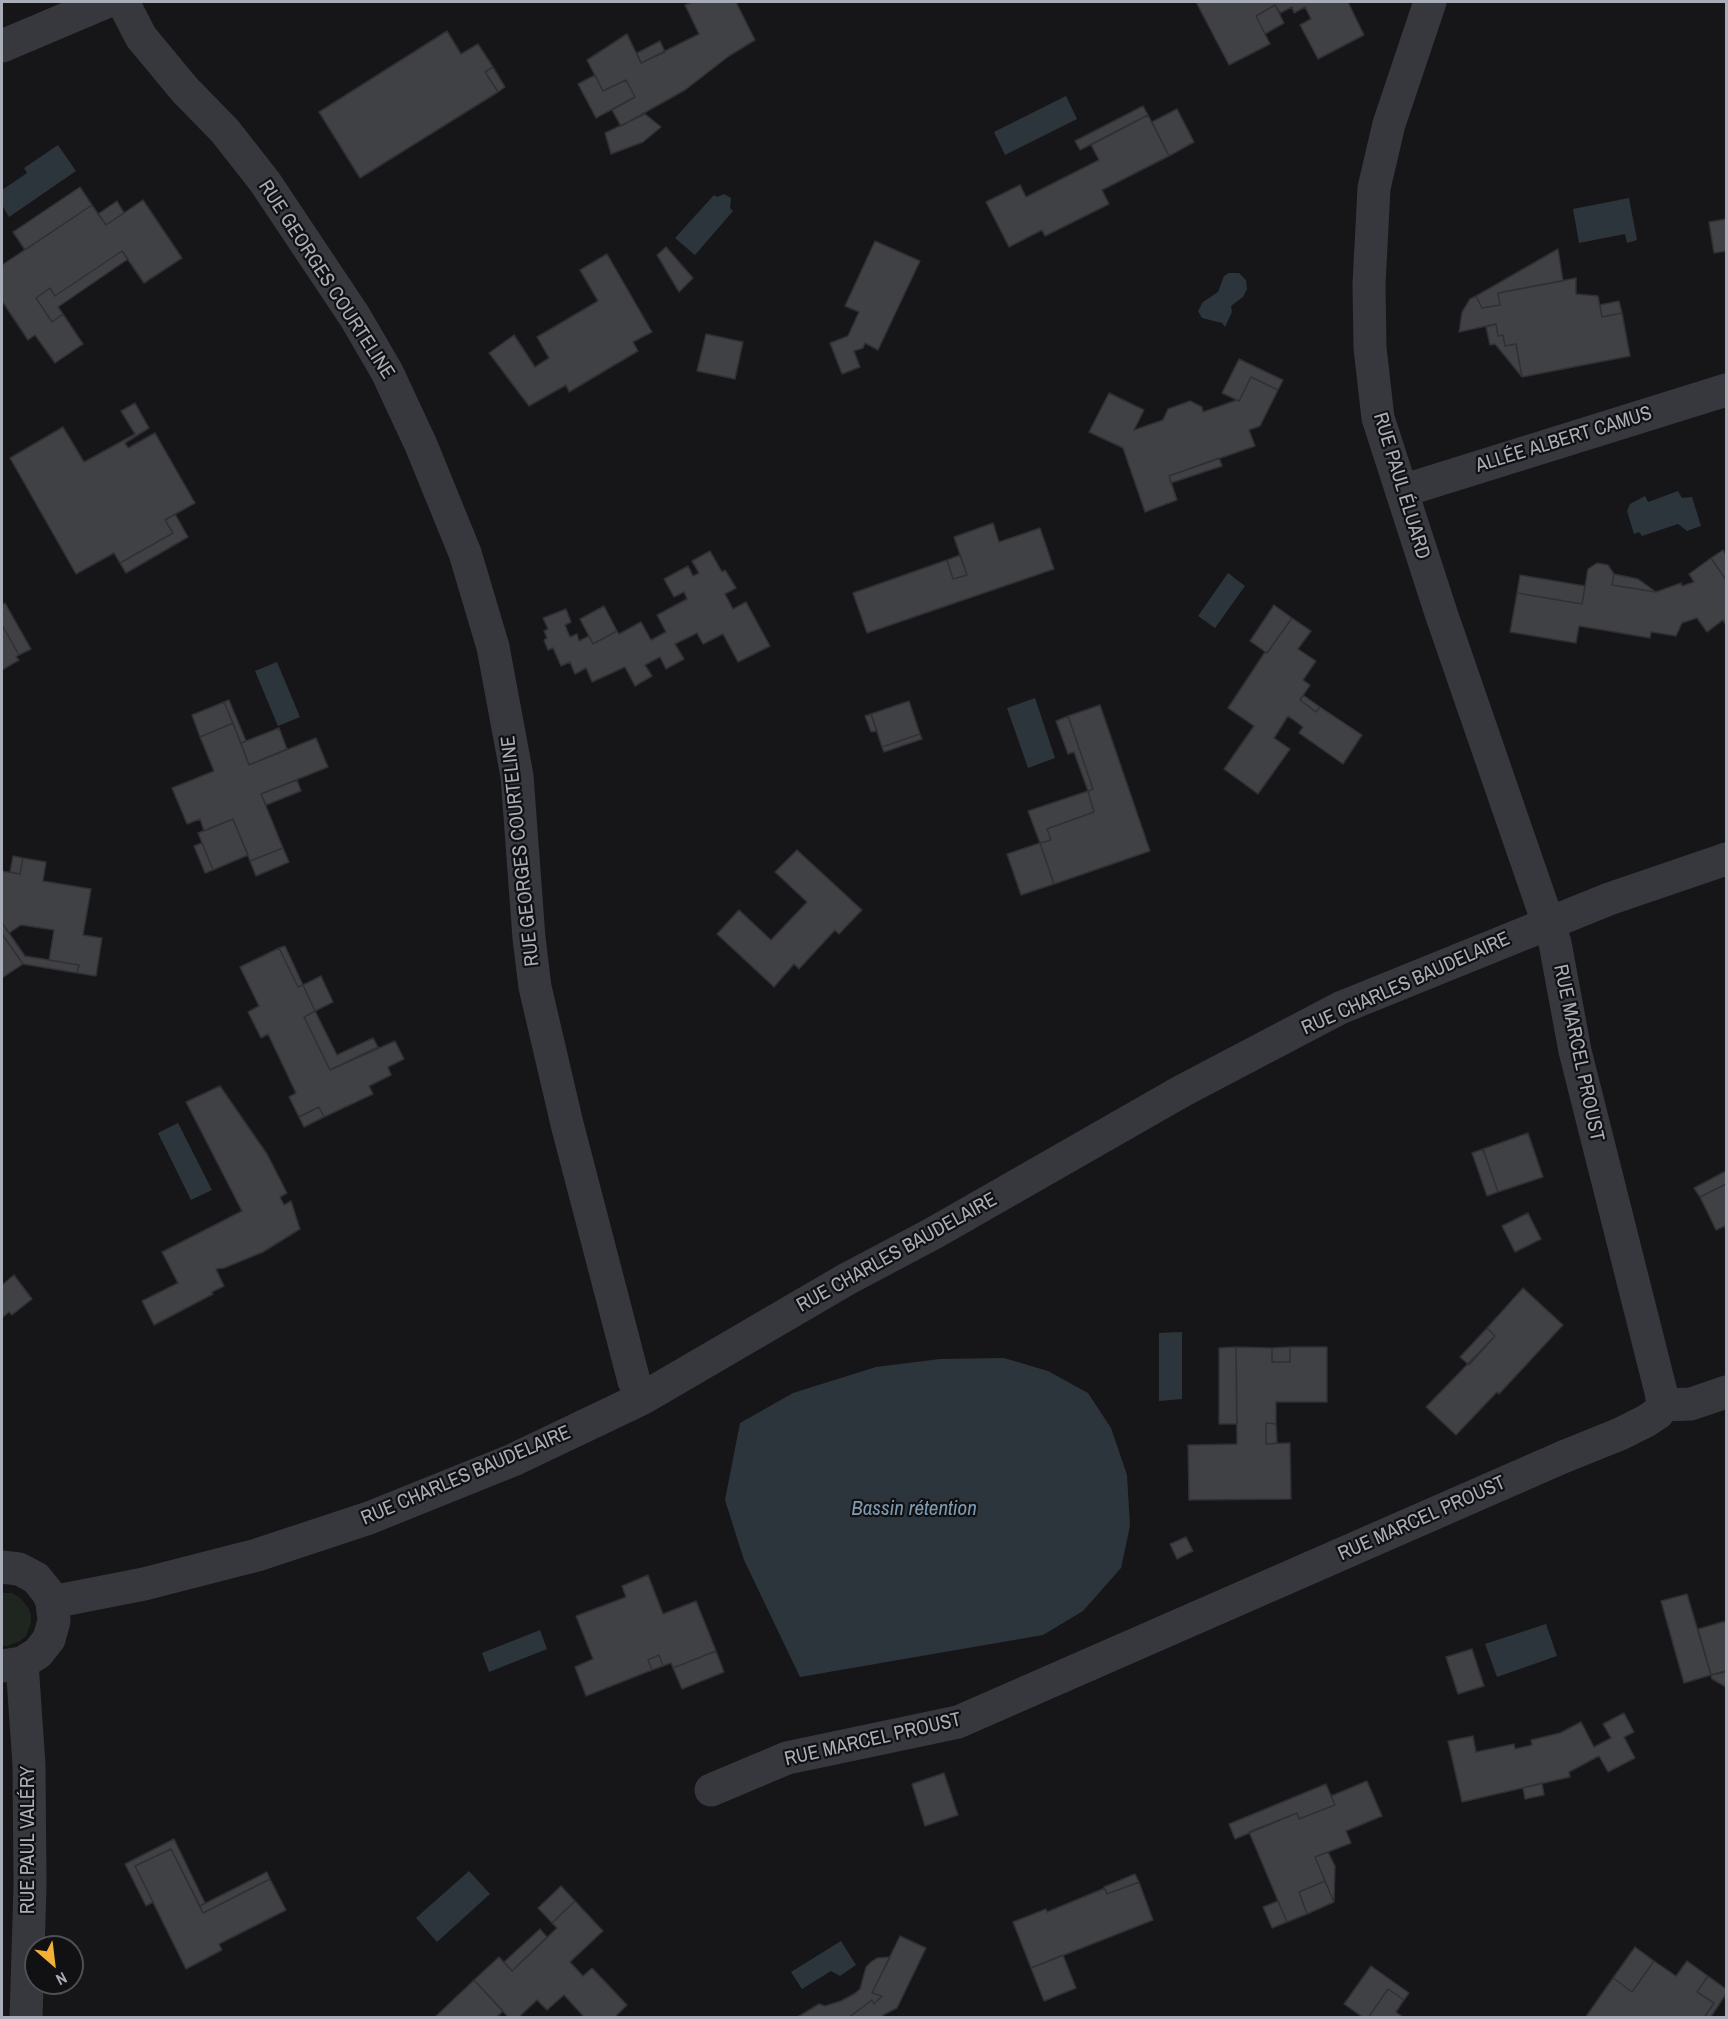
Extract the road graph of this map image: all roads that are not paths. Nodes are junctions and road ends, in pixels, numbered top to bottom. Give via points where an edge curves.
1 (106, 2) edge
2 (123, 2) edge
3 (1430, 2) edge
4 (2, 46) edge
5 (1726, 390) edge
6 (1402, 491) junction
7 (1726, 859) edge
8 (1548, 923) junction
9 (1726, 1392) edge
10 (643, 1398) junction
11 (1663, 1405) junction
12 (2, 1567) edge
13 (52, 1602) junction
14 (11, 1664) edge
15 (711, 1790) dead end
16 (26, 2018) edge

1 - 4 street
2 - 10 street, RUE GEORGES COURTELINE via 141,37 265,182 355,317 387,372 465,553 495,656 518,776 535,987 634,1381
3 - 6 street, RUE PAUL ÉLUARD via 1389,124 1374,188 1370,348 1378,418
5 - 6 street, ALLÉE ALBERT CAMUS
6 - 8 street, RUE PAUL ÉLUARD
7 - 8 street, RUE CHARLES BAUDELAIRE
8 - 10 street, RUE CHARLES BAUDELAIRE via 1340,1008 1182,1091
8 - 11 street, RUE MARCEL PROUST via 1575,1051
9 - 11 street via 1691,1404
10 - 13 street, RUE CHARLES BAUDELAIRE via 513,1460 369,1518 257,1555 144,1584
11 - 15 street, RUE MARCEL PROUST via 1647,1421 1620,1434 957,1722 787,1758
12 - 13 street via 19,1569 36,1578
13 - 14 street via 54,1621 49,1639 38,1653
14 - 16 street, RUE PAUL VALÉRY via 29,1776

